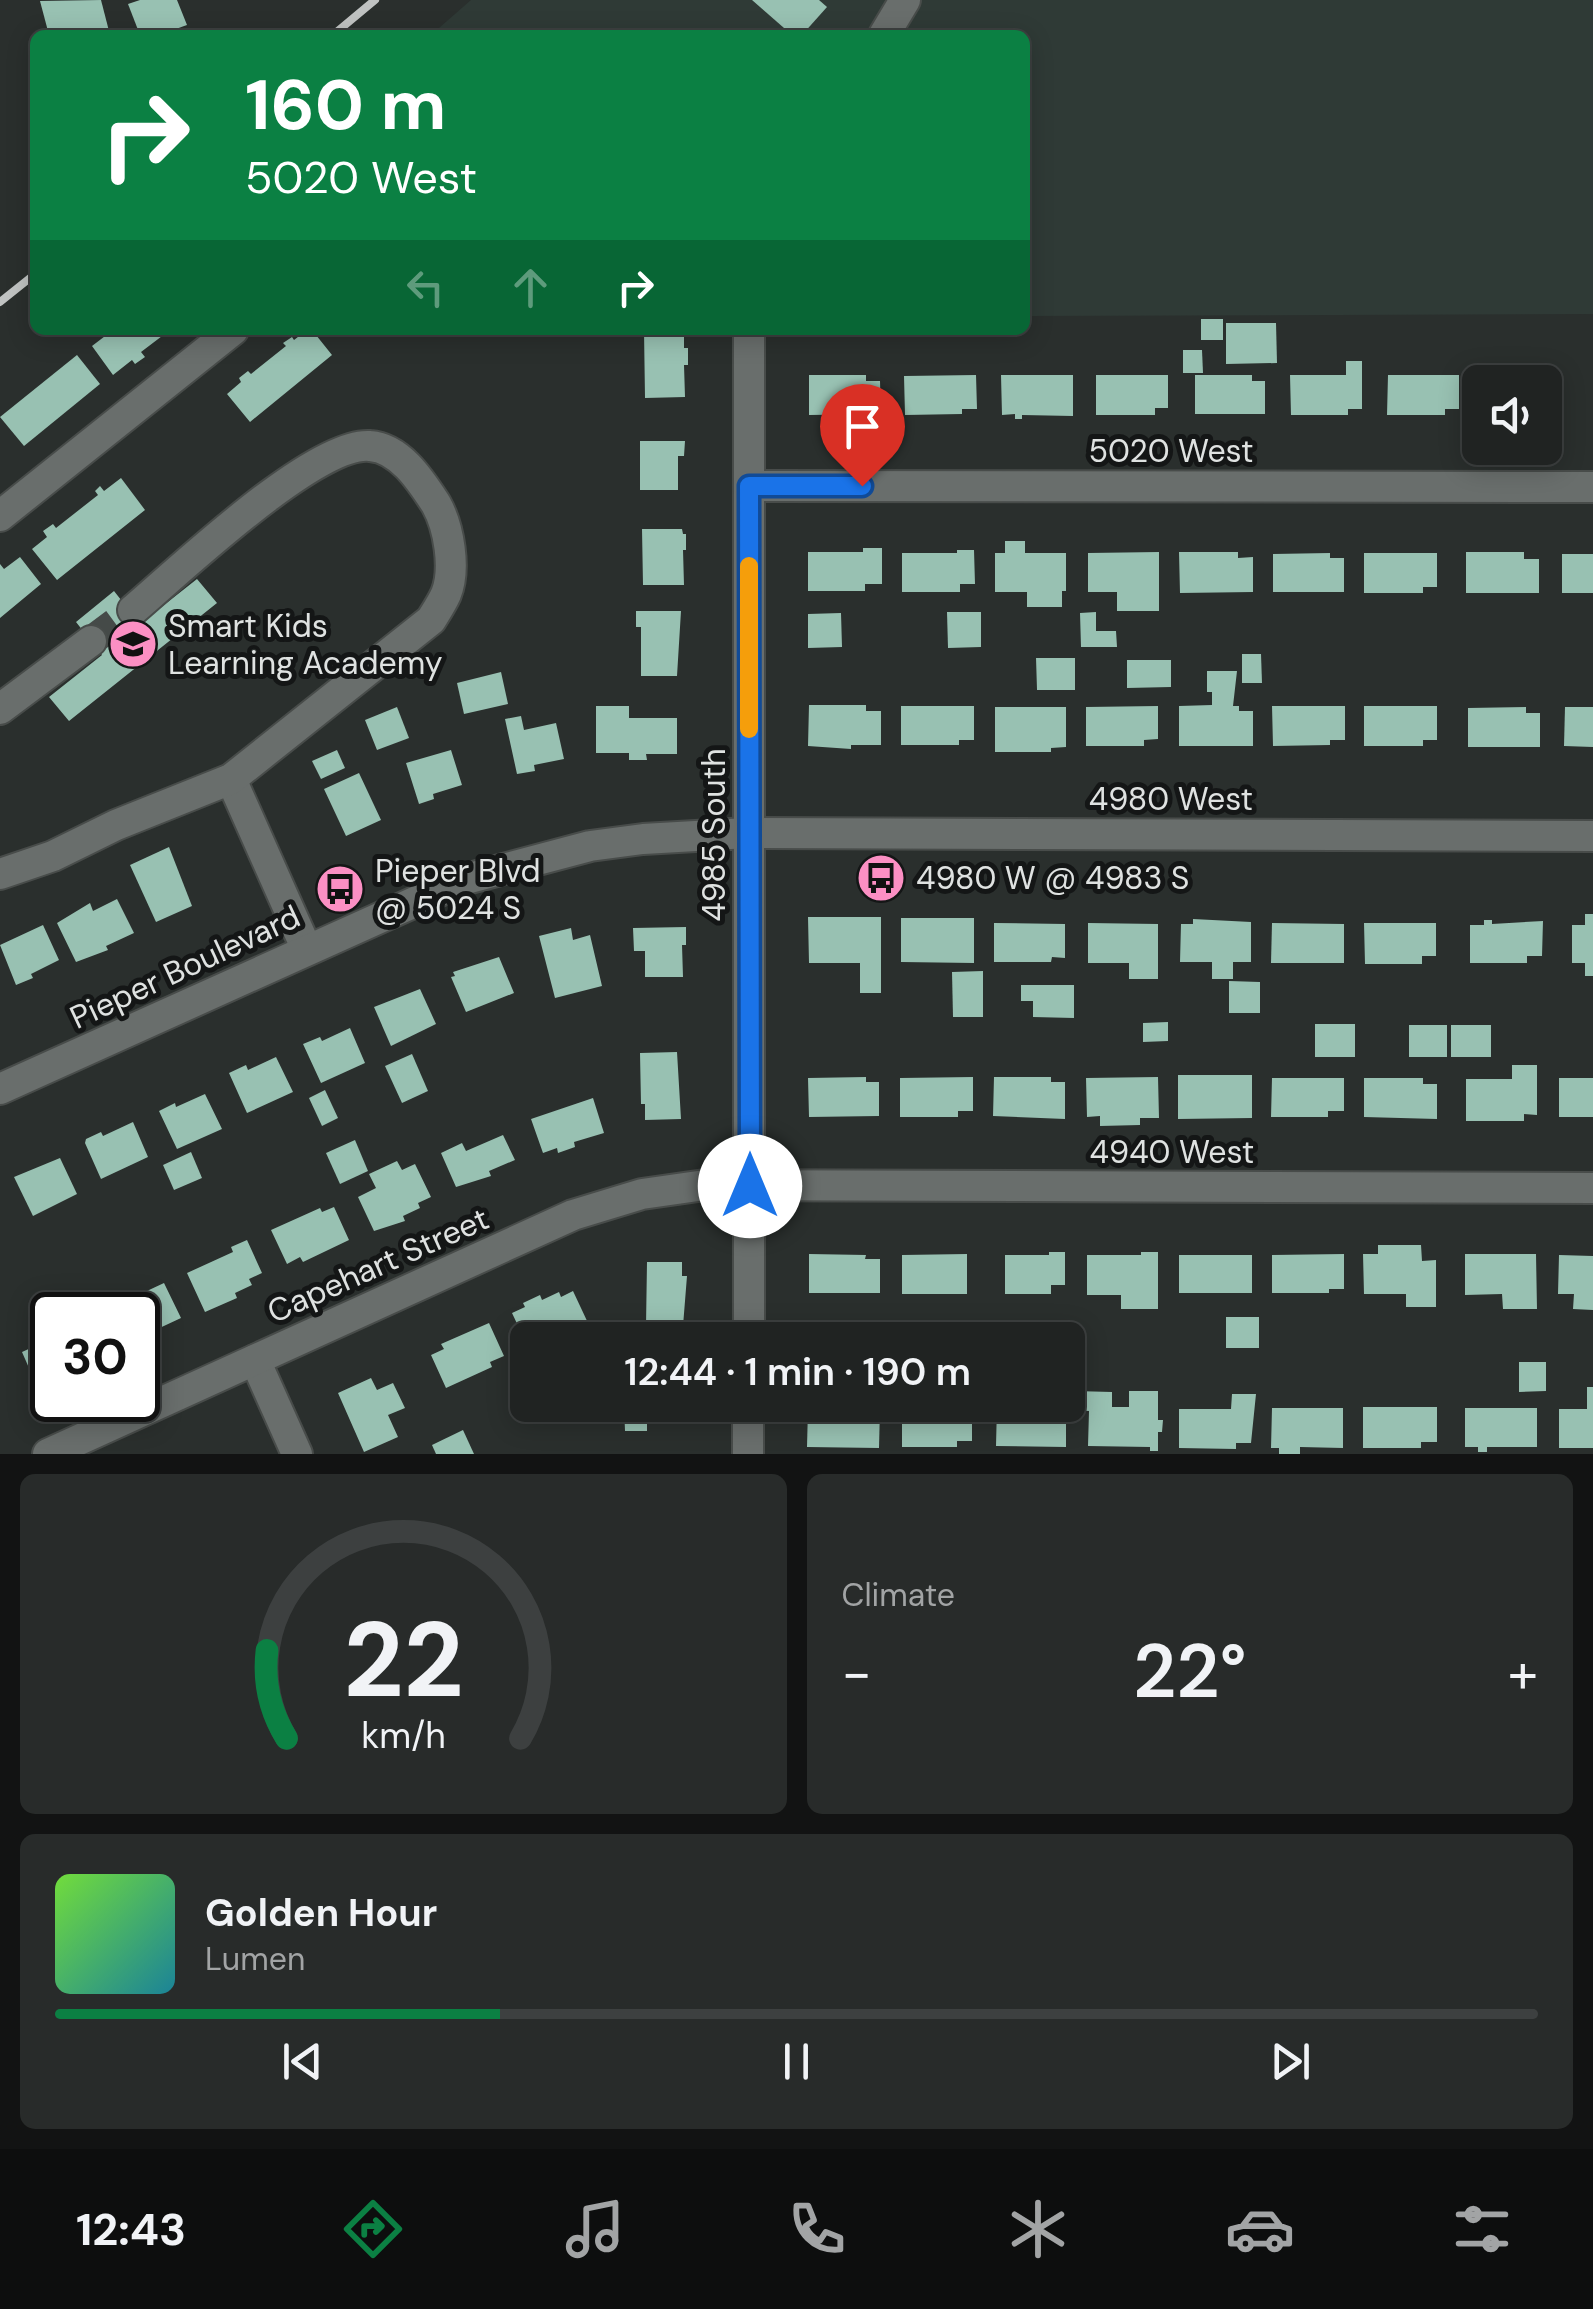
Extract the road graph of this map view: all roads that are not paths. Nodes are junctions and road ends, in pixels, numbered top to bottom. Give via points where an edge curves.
1 (905, 0) edge
2 (887, 30) edge
3 (226, 335) edge
4 (749, 335) edge
5 (749, 486) junction
6 (1593, 487) edge
7 (0, 516) edge
8 (133, 610) tunnel mouth
9 (91, 641) tunnel mouth
10 (0, 709) edge
11 (231, 779) junction
12 (748, 833) junction
13 (1593, 836) edge
14 (0, 874) edge
15 (306, 950) junction
16 (0, 1090) edge
17 (750, 1186) junction
18 (1593, 1188) edge
19 (749, 1322) edge
20 (256, 1360) junction
21 (748, 1422) edge
22 (48, 1454) edge
23 (297, 1454) edge
24 (748, 1454) edge

1 - 2 street
3 - 7 street
4 - 5 street, 4985 South
5 - 6 street, 5020 West
5 - 12 street, 4985 South
8 - 11 street via 297,473 341,450 371,445 403,459 438,508 450,548 448,591 430,620
9 - 10 street
11 - 14 street
11 - 15 street
12 - 13 street, 4980 West
12 - 15 street, Pieper Boulevard via 642,839 537,857 466,879
12 - 17 street, 4985 South
15 - 16 street, Pieper Boulevard
17 - 18 street, 4940 West
17 - 19 street, 4985 South
17 - 20 street, Capehart Street via 705,1184 642,1194 573,1216
20 - 22 street, Capehart Street
20 - 23 street
21 - 24 street

